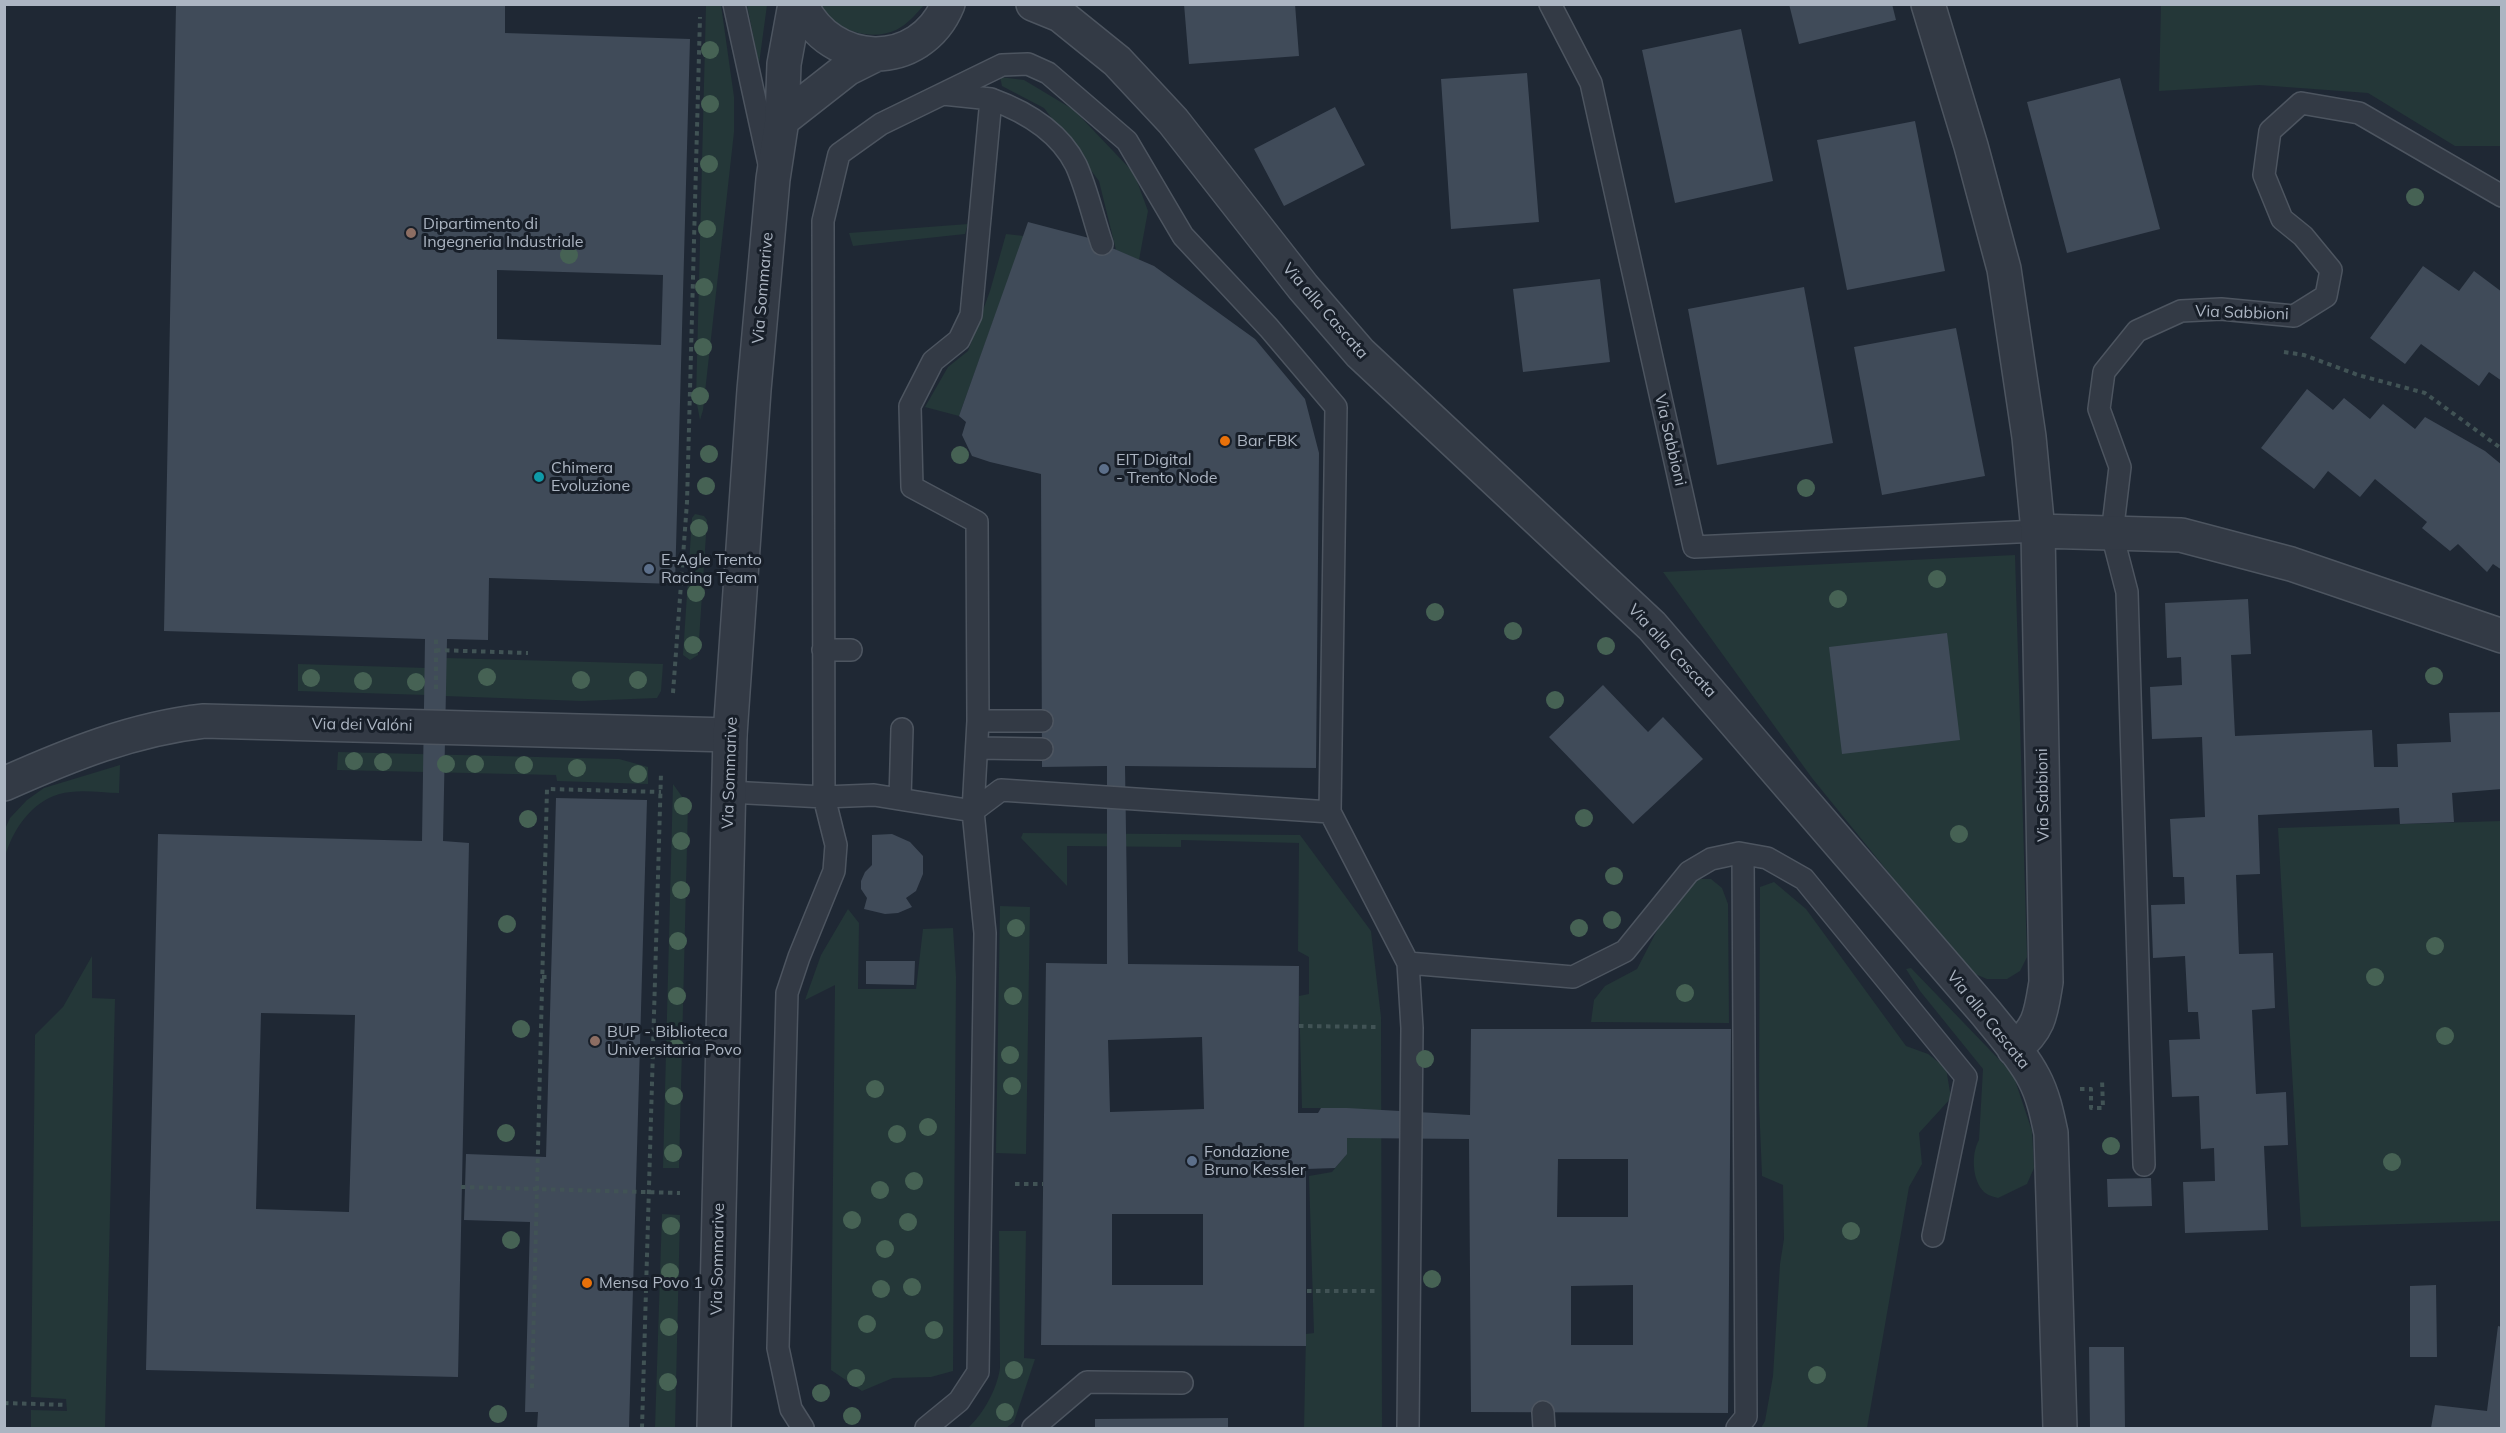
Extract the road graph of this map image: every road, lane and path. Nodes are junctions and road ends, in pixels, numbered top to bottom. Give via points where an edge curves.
1 (734, 4) edge
2 (795, 4) edge
3 (801, 4) edge
4 (948, 4) edge
5 (1033, 4) edge
6 (1550, 4) edge
7 (1928, 4) edge
8 (700, 16) dead end
9 (875, 55) junction
10 (943, 94) junction
11 (991, 99) junction
12 (782, 120) junction
13 (773, 179) junction
14 (2502, 196) edge
15 (1102, 244) dead end
16 (2283, 352) dead end
17 (2502, 449) edge
18 (2038, 531) junction
19 (2112, 534) junction
20 (2502, 636) edge
21 (436, 639) dead end
22 (436, 650) junction
23 (823, 650) junction
24 (850, 650) dead end
25 (528, 652) dead end
26 (436, 668) dead end
27 (672, 700) dead end
28 (978, 721) junction
29 (1042, 721) dead end
30 (902, 729) dead end
31 (730, 735) junction
32 (978, 748) junction
33 (1042, 749) dead end
34 (662, 765) dead end
35 (4, 784) edge
36 (661, 792) junction
37 (729, 792) junction
38 (824, 797) junction
39 (900, 799) junction
40 (973, 811) junction
41 (1330, 812) junction
42 (1743, 854) junction
43 (1408, 963) junction
44 (542, 977) junction
45 (551, 977) dead end
46 (1299, 1026) dead end
47 (1380, 1027) dead end
48 (2014, 1049) junction
49 (2102, 1078) dead end
50 (2074, 1089) dead end
51 (2144, 1166) dead end
52 (461, 1187) dead end
53 (537, 1190) junction
54 (648, 1192) junction
55 (677, 1192) dead end
56 (1933, 1236) dead end
57 (1307, 1291) dead end
58 (1377, 1291) dead end
59 (1182, 1383) dead end
60 (532, 1388) dead end
61 (4, 1403) edge
62 (67, 1405) dead end
63 (642, 1428) edge
64 (714, 1428) edge
65 (802, 1428) edge
66 (926, 1428) edge
67 (1033, 1428) edge
68 (1408, 1428) edge
69 (1737, 1428) edge
70 (2060, 1428) edge

1 - 13 lane
2 - 12 street, Via Sommarive via 784,64
3 - 9 street via 807,19 829,40 849,50
4 - 9 street via 943,18 925,37 902,50
5 - 48 street, Via alla Cascata via 1060,15 1117,61 1173,121 1303,288 1360,353 1652,626
6 - 18 lane, Via Sabbioni via 1591,83 1694,547
7 - 18 street, Via Sabbioni via 2004,269 2030,437
8 - 27 path via 687,502
9 - 12 street via 848,69
10 - 11 lane
10 - 23 lane via 880,124 839,154 823,221
10 - 41 lane via 1002,65 1028,64 1048,73 1127,141 1183,236 1336,407
11 - 15 lane via 1048,129 1075,164
11 - 28 lane via 971,315 959,340 933,361 910,406 912,487 977,522
12 - 13 street, Via Sommarive
13 - 31 street, Via Sommarive via 748,454
14 - 19 lane, Via Sabbioni via 2359,113 2301,103 2270,131 2264,175 2282,219 2303,236 2331,270 2326,296 2294,316 2221,309 2181,311 2137,331 2104,372 2099,409 2120,467
16 - 17 path via 2425,393
18 - 19 street, Via Sabbioni
18 - 48 street, Via Sabbioni via 2046,982 2035,1029
19 - 20 street, Via Sabbioni via 2181,535 2291,564
19 - 51 lane via 2127,592
21 - 22 path
22 - 25 path
22 - 26 path
23 - 24 lane
23 - 38 lane
28 - 29 lane
28 - 32 lane
30 - 39 lane
31 - 35 street, Via dei Valóni via 204,721 172,725 70,754
31 - 37 street, Via Sommarive
32 - 33 lane
32 - 40 lane
34 - 36 path
36 - 44 path via 547,789
36 - 54 path
37 - 38 lane
37 - 64 street, Via Sommarive
38 - 39 lane via 874,795
38 - 65 lane via 836,845 834,871 787,993 784,1034 778,1348 791,1409
39 - 40 lane
40 - 41 lane via 1001,790
40 - 66 lane via 986,933 978,1372 959,1401
41 - 43 lane
42 - 43 lane via 1711,859 1689,872 1625,951 1573,977
42 - 56 lane via 1767,858 1804,879 1966,1077
42 - 69 lane via 1746,1417
43 - 68 lane via 1412,1028
44 - 45 path
44 - 53 path
46 - 47 path
48 - 70 street, Via alla Cascata via 2034,1076 2051,1132
49 - 50 path via 2103,1108 2091,1108 2091,1089
52 - 53 path
53 - 54 path
53 - 60 path
54 - 55 path
54 - 63 path
57 - 58 path
59 - 67 lane via 1087,1382
61 - 62 path

